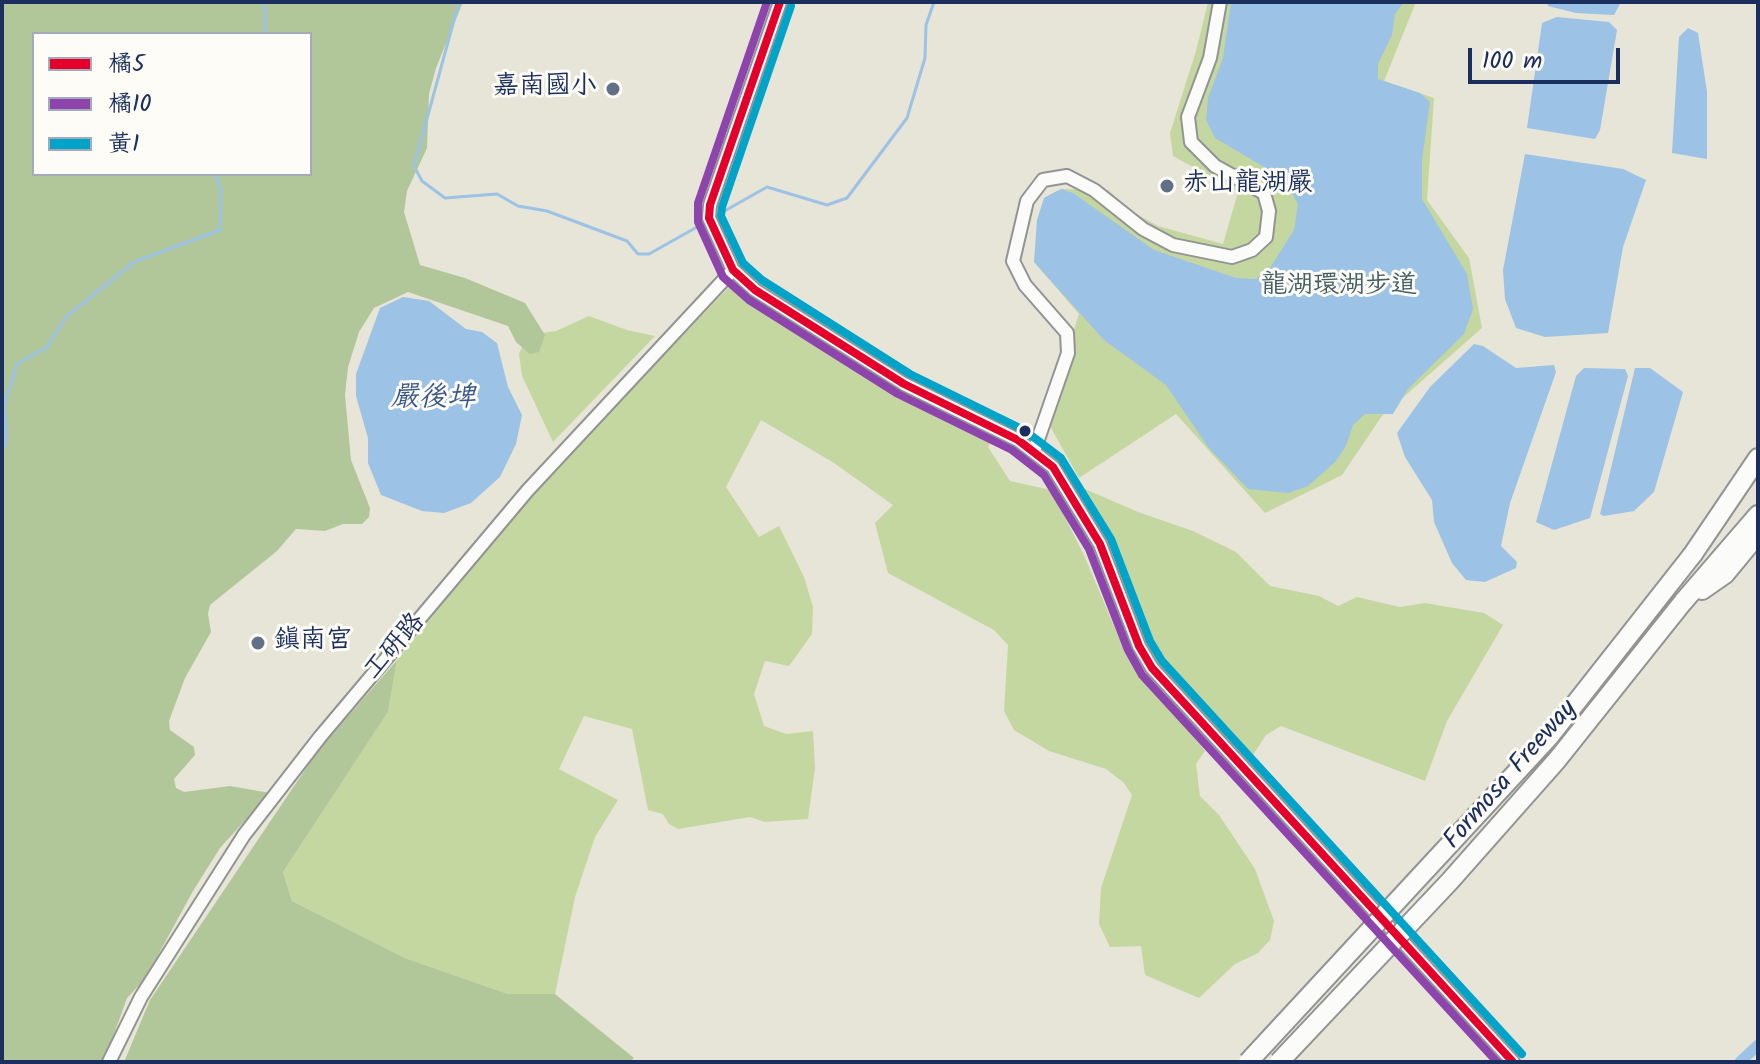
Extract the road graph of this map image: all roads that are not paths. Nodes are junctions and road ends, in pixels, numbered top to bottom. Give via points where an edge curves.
1 (780, 2) edge
2 (1220, 2) edge
3 (733, 270) junction
4 (1034, 451) junction
5 (1758, 458) edge
6 (1758, 475) edge
7 (1758, 515) edge
8 (1758, 534) edge
9 (1693, 554) junction
10 (1683, 602) junction
11 (109, 1062) edge
12 (1248, 1062) edge
13 (1279, 1062) edge
14 (1513, 1062) edge

1 - 3 street via 710,205 709,218
2 - 4 street via 1210,58 1188,117 1191,142 1215,166 1264,193 1269,211 1266,237 1252,250 1232,257 1173,245 1067,176 1043,180 1027,201 1013,261 1025,285 1067,333 1068,353
3 - 4 street via 755,290 904,384
3 - 11 street, 工研路 via 528,490 320,737 244,835 141,997
4 - 14 street via 1057,472 1087,518 1152,668
5 - 9 highway
6 - 9 highway, Formosa Freeway
7 - 10 highway, Formosa Freeway
8 - 10 highway via 1725,574
9 - 12 highway, Formosa Freeway, bridge via 1549,737
10 - 13 highway, Formosa Freeway, bridge via 1557,760

